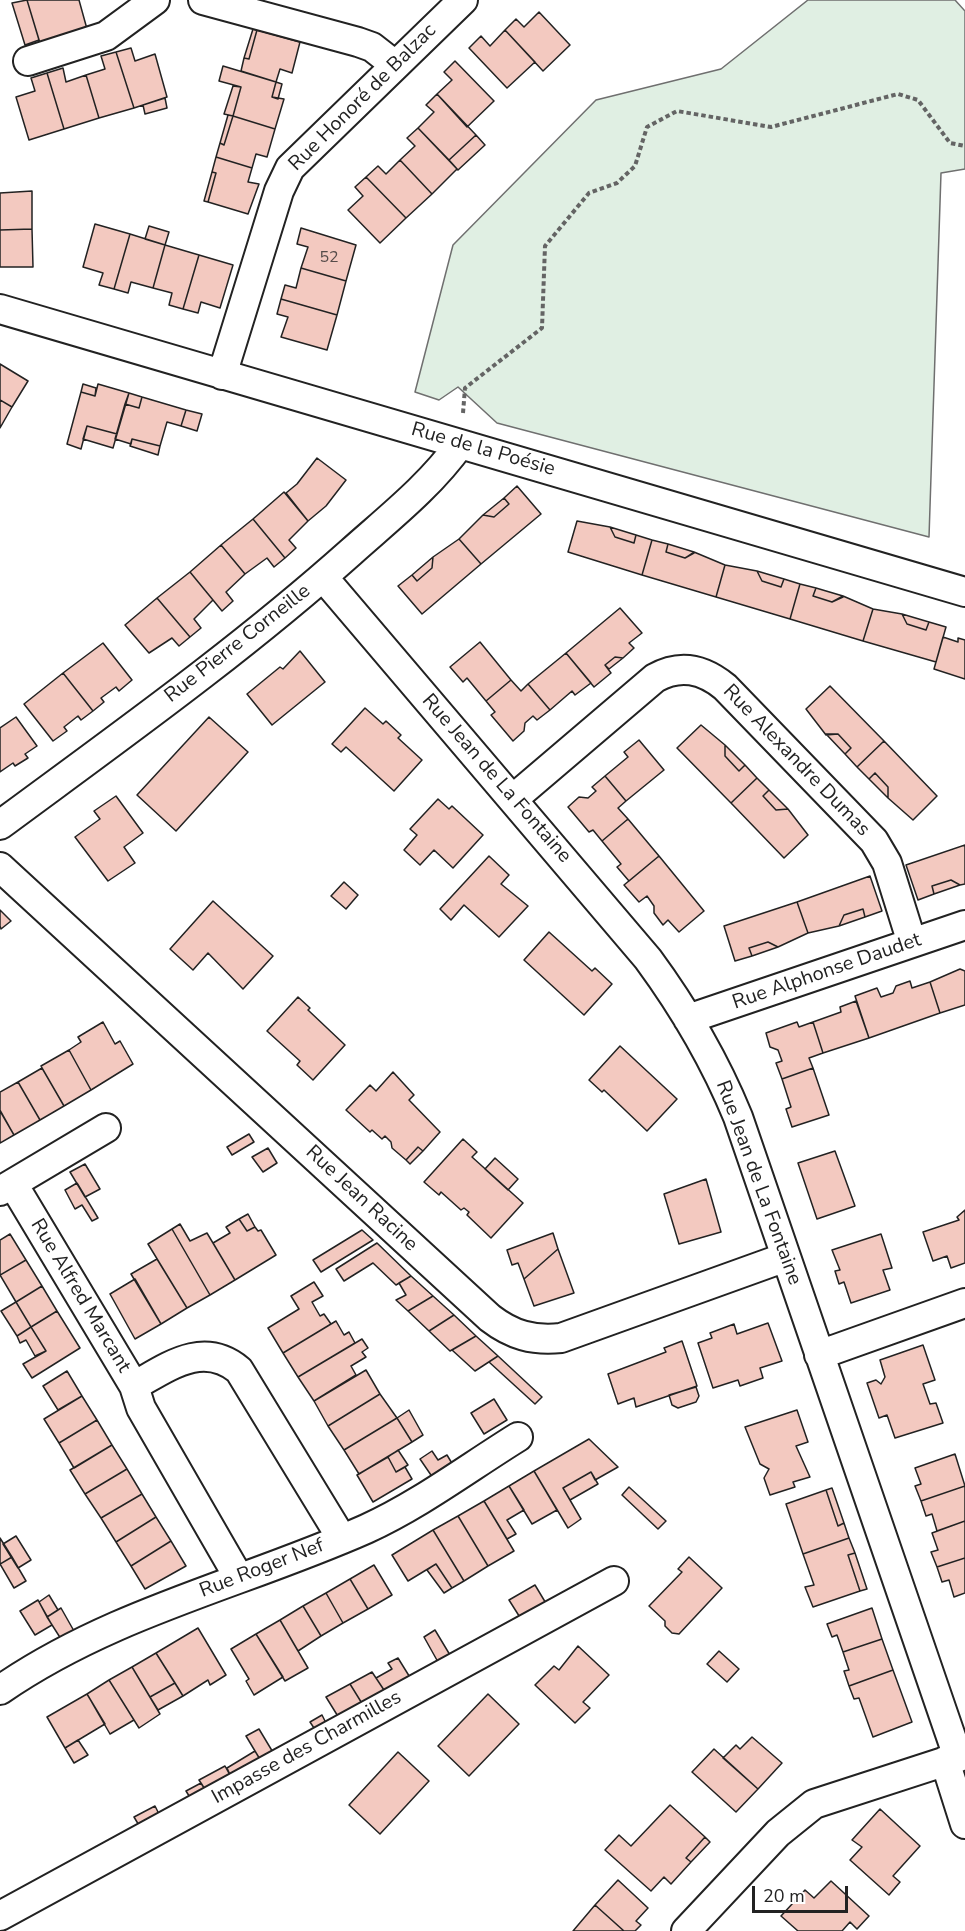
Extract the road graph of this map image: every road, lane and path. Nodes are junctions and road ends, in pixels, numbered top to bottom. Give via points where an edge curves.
1 (155, 0) edge
2 (203, 0) edge
3 (463, 0) edge
4 (28, 61) dead end
5 (395, 65) junction
6 (965, 146) edge
7 (0, 309) edge
8 (222, 375) junction
9 (460, 444) junction
10 (323, 577) junction
11 (965, 592) edge
12 (513, 799) junction
13 (0, 825) edge
14 (0, 867) edge
15 (965, 925) edge
16 (912, 943) junction
17 (688, 1019) junction
18 (105, 1128) dead end
19 (7, 1187) edge
20 (786, 1257) junction
21 (965, 1304) edge
22 (819, 1355) junction
23 (134, 1386) junction
24 (518, 1437) dead end
25 (342, 1539) junction
26 (239, 1578) junction
27 (614, 1581) dead end
28 (0, 1690) edge
29 (956, 1758) edge
30 (965, 1824) edge
31 (0, 1916) edge
32 (686, 1931) edge

1 - 4 street via 106,36
2 - 5 street via 358,42 372,47
3 - 5 street, Rue Honoré de Balzac
5 - 8 street, Rue Honoré de Balzac via 300,156 284,178
6 - 9 path via 951,143 918,99 897,94 771,127 677,111 646,127 635,166 617,183 589,193 545,246 542,328 465,388
7 - 8 street, Rue de la Poésie
8 - 9 street, Rue de la Poésie
9 - 10 street, Rue Pierre Corneille via 436,474
9 - 11 street, Rue de la Poésie
10 - 12 street, Rue Jean de La Fontaine
10 - 13 street, Rue Pierre Corneille via 225,658
12 - 16 street, Rue Alexandre Dumas via 655,678 684,669 705,674 725,687 874,841 887,863
12 - 17 street, Rue Jean de La Fontaine via 632,937
14 - 20 street, Rue Jean Racine via 510,1332 535,1338 561,1338
15 - 16 street, Rue Alphonse Daudet
16 - 17 street, Rue Alphonse Daudet
17 - 20 street, Rue Jean de La Fontaine via 738,1117
18 - 19 street
19 - 23 street, Rue Alfred Marcant
20 - 22 street, Rue Jean de La Fontaine
21 - 22 street
22 - 29 street, Rue Jean de La Fontaine
23 - 25 street, Rue Alfred Marcant via 189,1357 213,1356 232,1364
23 - 26 street via 141,1408
24 - 25 street, Rue Roger Nef via 389,1517
25 - 26 street, Rue Roger Nef
26 - 28 street, Rue Roger Nef via 58,1652
27 - 31 street, Impasse des Charmilles
29 - 30 street, Rue Jean de La Fontaine
29 - 32 street via 827,1798 803,1811

